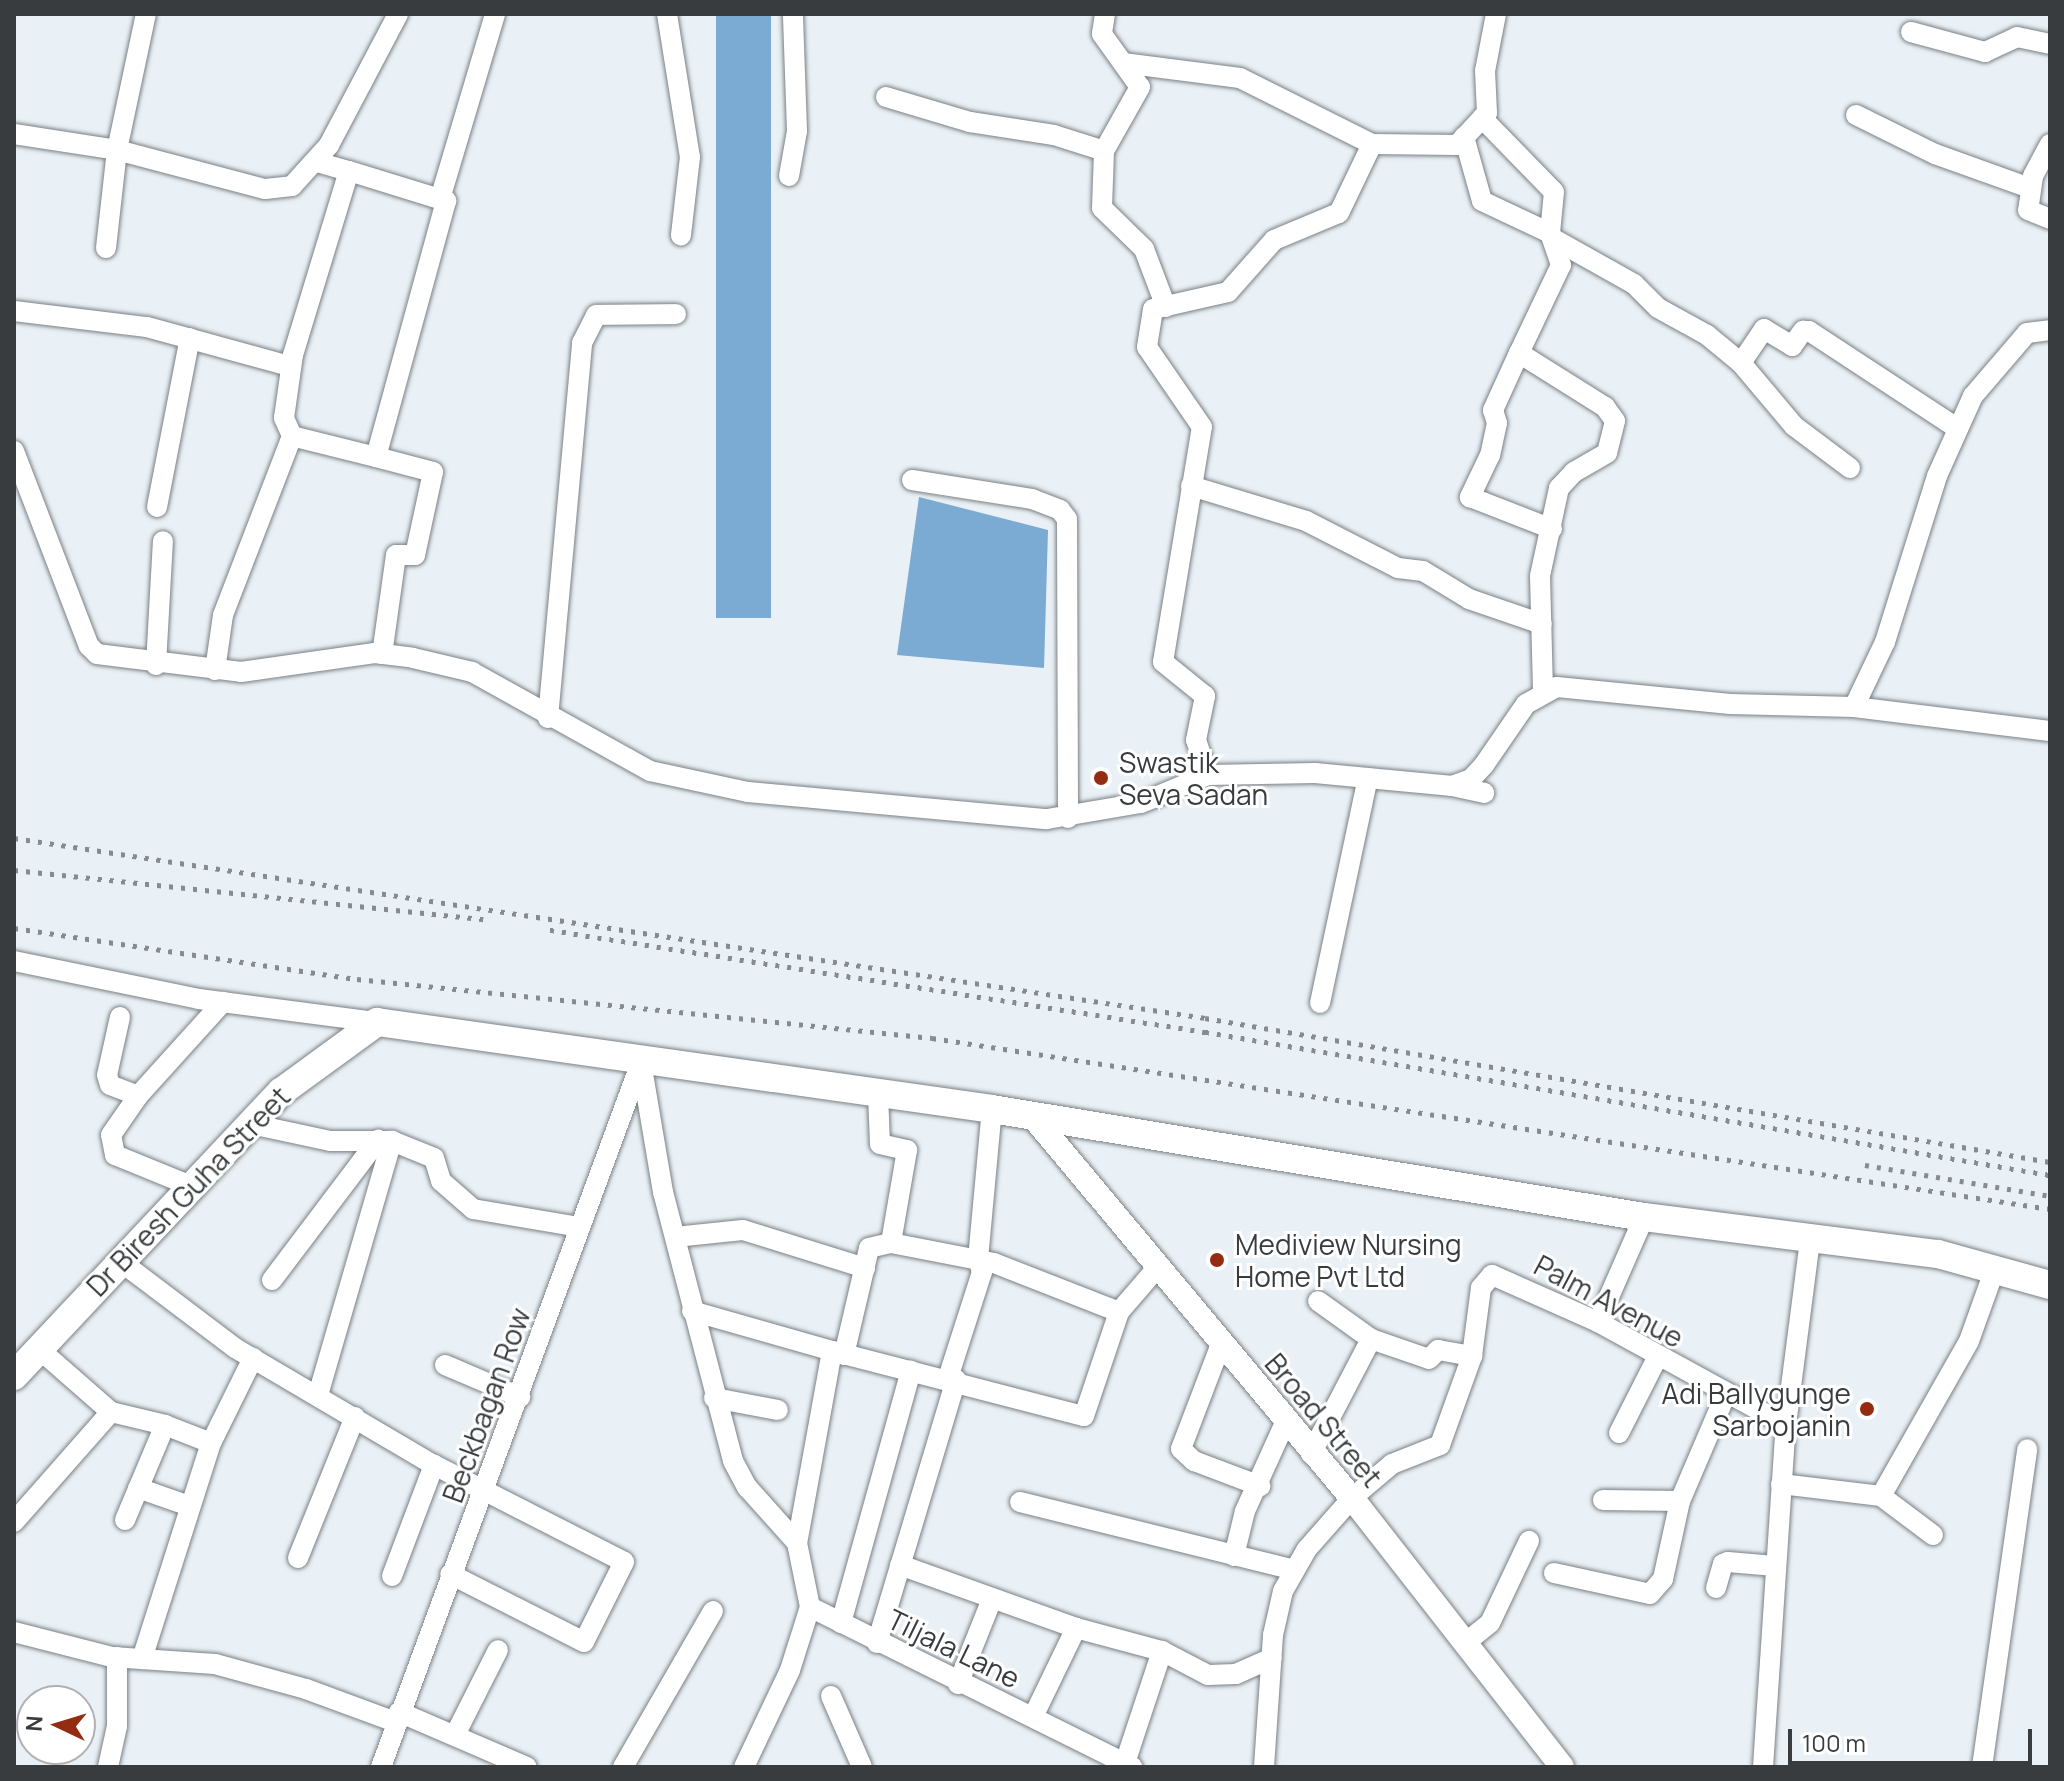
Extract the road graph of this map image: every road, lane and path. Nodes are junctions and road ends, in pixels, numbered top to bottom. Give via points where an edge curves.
1 (146, 14) edge
2 (398, 14) edge
3 (495, 14) edge
4 (667, 14) edge
5 (793, 14) edge
6 (1105, 14) edge
7 (1496, 14) edge
8 (1911, 32) dead end
9 (2050, 44) edge
10 (1123, 63) junction
11 (886, 97) dead end
12 (1856, 115) dead end
13 (1482, 118) junction
14 (14, 134) edge
15 (1464, 137) junction
16 (1372, 144) junction
17 (2050, 144) edge
18 (117, 150) junction
19 (1104, 151) junction
20 (317, 162) junction
21 (349, 171) junction
22 (789, 176) dead end
23 (2030, 188) junction
24 (440, 199) junction
25 (2050, 219) edge
26 (681, 235) dead end
27 (1551, 235) junction
28 (106, 248) dead end
29 (1166, 307) junction
30 (14, 311) edge
31 (676, 314) dead end
32 (2050, 330) edge
33 (190, 338) junction
34 (1519, 353) junction
35 (1741, 363) junction
36 (290, 366) junction
37 (1958, 429) junction
38 (292, 436) junction
39 (14, 451) edge
40 (376, 457) junction
41 (1850, 468) dead end
42 (912, 480) dead end
43 (1191, 486) junction
44 (157, 507) dead end
45 (1552, 529) junction
46 (163, 541) dead end
47 (1542, 624) junction
48 (382, 654) junction
49 (156, 665) junction
50 (215, 670) junction
51 (1543, 692) junction
52 (1854, 707) junction
53 (548, 718) junction
54 (2050, 731) edge
55 (1208, 775) junction
56 (1368, 778) junction
57 (1452, 786) junction
58 (1484, 793) dead end
59 (1068, 818) junction
60 (14, 961) edge
61 (223, 1002) junction
62 (1320, 1003) dead end
63 (120, 1017) dead end
64 (377, 1022) junction
65 (641, 1062) junction
66 (878, 1093) junction
67 (138, 1096) junction
68 (992, 1109) junction
69 (1034, 1118) junction
70 (251, 1124) junction
71 (385, 1141) junction
72 (191, 1186) junction
73 (1644, 1217) junction
74 (579, 1227) junction
75 (675, 1237) junction
76 (1810, 1240) junction
77 (891, 1243) junction
78 (978, 1259) junction
79 (120, 1261) junction
80 (865, 1268) junction
81 (1157, 1268) junction
82 (1994, 1271) junction
83 (272, 1280) dead end
84 (2050, 1285) edge
85 (1318, 1301) dead end
86 (692, 1311) junction
87 (1119, 1312) junction
88 (1598, 1322) junction
89 (1371, 1339) junction
90 (1221, 1344) junction
91 (39, 1349) junction
92 (838, 1353) junction
93 (1472, 1356) junction
94 (253, 1358) junction
95 (1657, 1358) junction
96 (445, 1365) dead end
97 (911, 1371) junction
98 (14, 1376) edge
99 (952, 1379) junction
100 (318, 1395) junction
101 (1725, 1396) junction
102 (520, 1397) junction
103 (714, 1398) junction
104 (778, 1410) dead end
105 (111, 1412) junction
106 (355, 1417) junction
107 (1285, 1423) junction
108 (165, 1425) junction
109 (1786, 1425) junction
110 (1619, 1433) dead end
111 (211, 1443) junction
112 (2027, 1449) dead end
113 (1311, 1454) junction
114 (434, 1465) junction
115 (1781, 1484) junction
116 (1260, 1486) junction
117 (138, 1488) junction
118 (486, 1491) junction
119 (1881, 1496) junction
120 (1352, 1498) junction
121 (1603, 1500) dead end
122 (1680, 1501) junction
123 (1020, 1502) dead end
124 (189, 1506) junction
125 (125, 1520) dead end
126 (14, 1522) edge
127 (1933, 1535) dead end
128 (1529, 1541) dead end
129 (797, 1543) junction
130 (1234, 1556) junction
131 (298, 1558) dead end
132 (900, 1565) junction
133 (1775, 1566) junction
134 (1295, 1570) junction
135 (1554, 1573) dead end
136 (450, 1574) junction
137 (392, 1576) dead end
138 (1716, 1588) dead end
139 (992, 1599) junction
140 (810, 1607) junction
141 (713, 1611) dead end
142 (841, 1623) junction
143 (1076, 1628) junction
144 (14, 1632) edge
145 (877, 1643) junction
146 (1464, 1644) junction
147 (498, 1650) dead end
148 (1162, 1651) junction
149 (117, 1657) junction
150 (1272, 1658) junction
151 (142, 1659) junction
152 (958, 1684) junction
153 (831, 1696) dead end
154 (397, 1717) junction
155 (1033, 1717) junction
156 (455, 1735) junction
157 (1129, 1765) edge
158 (108, 1767) edge
159 (381, 1767) edge
160 (527, 1767) edge
161 (623, 1767) edge
162 (744, 1767) edge
163 (862, 1767) edge
164 (1264, 1767) edge
165 (1562, 1767) edge
166 (1763, 1767) edge
167 (1982, 1767) edge

1 - 18 street
2 - 20 street
3 - 24 street
4 - 26 street via 690,157
5 - 22 street via 797,131
6 - 10 street via 1102,34
7 - 13 street
8 - 9 street via 1985,52 2017,37
10 - 16 street via 1240,78
10 - 19 street via 1140,87
11 - 19 street via 970,122 1054,135
12 - 23 street via 1935,154
13 - 15 street
13 - 27 street via 1554,192
14 - 18 street
15 - 16 street via 1457,145
15 - 27 street via 1482,201
16 - 29 street via 1339,213 1274,240 1228,292
17 - 23 street
18 - 20 street via 265,189 292,186
18 - 28 street
19 - 29 street via 1102,208 1144,249
20 - 21 street
21 - 24 street
21 - 36 street
23 - 25 street via 2028,210
24 - 40 street via 446,201 429,278
27 - 34 street via 1561,265
27 - 35 street via 1634,284 1658,308 1707,335
29 - 43 street via 1153,309 1147,347 1202,427
30 - 33 street via 106,318
31 - 53 street via 596,315 582,343
32 - 37 street via 2027,333 1973,396
33 - 36 street
33 - 44 street
34 - 45 street via 1493,410 1497,423 1490,455 1470,497
34 - 45 street via 1605,407 1615,421 1607,453 1574,472 1559,488
35 - 37 street via 1764,329 1792,346 1809,331
35 - 41 street via 1794,426
36 - 38 street via 284,418
37 - 52 street via 1937,476 1885,642
38 - 40 street
38 - 50 street via 223,615
39 - 49 street via 89,646 110,658
40 - 48 street via 433,472 415,555 396,555
42 - 59 street via 1032,499 1060,510 1067,519
43 - 47 street via 1306,521 1398,568 1423,571 1469,599
43 - 55 street via 1163,662 1205,696 1196,740
45 - 47 street via 1540,576
46 - 49 street
47 - 51 street
48 - 50 street via 343,655 281,670
48 - 53 street via 472,672
49 - 50 street
51 - 52 street via 1582,686 1730,704
51 - 57 street via 1508,725 1471,779
52 - 54 street
53 - 59 street via 650,771 690,782 748,792
55 - 56 street
55 - 59 street via 1141,803
56 - 57 street
56 - 62 street
57 - 58 street
60 - 61 street
61 - 64 street
61 - 67 street
63 - 67 street via 107,1075 110,1085
64 - 65 main road
64 - 70 main road, Dr Biresh Guha Street via 329,1052
65 - 66 main road
65 - 74 street, Beckbagan Row
65 - 75 street
66 - 68 main road
66 - 77 street via 880,1144 907,1150
67 - 72 street via 111,1135 115,1155
68 - 69 main road
68 - 78 street
69 - 73 main road
69 - 81 street, Broad Street
70 - 71 street via 330,1141
70 - 72 main road, Dr Biresh Guha Street
71 - 74 street via 434,1158 441,1181 473,1209
71 - 83 street
71 - 100 street
72 - 79 main road, Dr Biresh Guha Street
73 - 76 main road
73 - 88 street
74 - 102 street, Beckbagan Row
75 - 80 street via 743,1230
75 - 86 street
76 - 82 main road via 1938,1254
76 - 109 street
77 - 78 street
77 - 80 street via 872,1243
78 - 87 street
78 - 99 street via 982,1272
79 - 91 main road, Dr Biresh Guha Street
79 - 94 street
80 - 92 street
81 - 87 street
81 - 90 street, Broad Street
82 - 84 main road
82 - 119 street via 1969,1341
85 - 89 street
86 - 92 street
86 - 103 street
87 - 99 street via 1084,1416
88 - 93 street, Palm Avenue via 1492,1275 1481,1288
88 - 95 street, Palm Avenue
89 - 93 street via 1429,1359 1438,1350
89 - 113 street
90 - 107 street, Broad Street
90 - 116 street via 1181,1449 1194,1461
91 - 98 main road, Dr Biresh Guha Street
91 - 105 street
92 - 97 street
92 - 129 street
93 - 120 street, Palm Avenue via 1440,1445 1392,1464
94 - 100 street
94 - 111 street
95 - 101 street, Palm Avenue
95 - 110 street
96 - 102 street
97 - 99 street
97 - 142 street
99 - 132 street
100 - 106 street
101 - 109 street, Palm Avenue
101 - 122 street
102 - 118 street, Beckbagan Row
103 - 104 street
103 - 129 street via 733,1461 747,1487
105 - 108 street
105 - 126 street
106 - 114 street
106 - 131 street
107 - 113 street, Broad Street
107 - 116 street
108 - 111 street
108 - 117 street
109 - 115 street
111 - 124 street
112 - 167 street
113 - 120 street, Broad Street
114 - 118 street
114 - 137 street
115 - 119 street
115 - 133 street
116 - 130 street via 1245,1511
117 - 124 street
117 - 125 street
118 - 136 street, Beckbagan Row
118 - 136 street via 624,1562 584,1642
119 - 127 street
120 - 134 street, Palm Avenue
120 - 146 street, Broad Street
121 - 122 street
122 - 135 street via 1663,1579 1650,1594
123 - 130 street
124 - 151 street
128 - 146 street via 1490,1623
129 - 140 street
130 - 134 street
132 - 139 street
132 - 145 street
133 - 138 street via 1728,1562
133 - 166 street
134 - 150 street, Palm Avenue via 1283,1591
136 - 154 street, Beckbagan Row
139 - 143 street
139 - 152 street
140 - 142 street, Tiljala Lane
140 - 162 street via 790,1670
141 - 161 street
142 - 145 street, Tiljala Lane
143 - 148 street
143 - 155 street
144 - 149 street
145 - 152 street, Tiljala Lane
146 - 165 street, Broad Street
147 - 156 street
148 - 150 street via 1221,1676
148 - 157 street
149 - 151 street
149 - 158 street via 117,1726
150 - 164 street, Palm Avenue
151 - 154 street via 215,1664
152 - 155 street, Tiljala Lane
153 - 163 street
154 - 156 street
154 - 159 street, Beckbagan Row
155 - 157 street, Tiljala Lane
156 - 160 street

